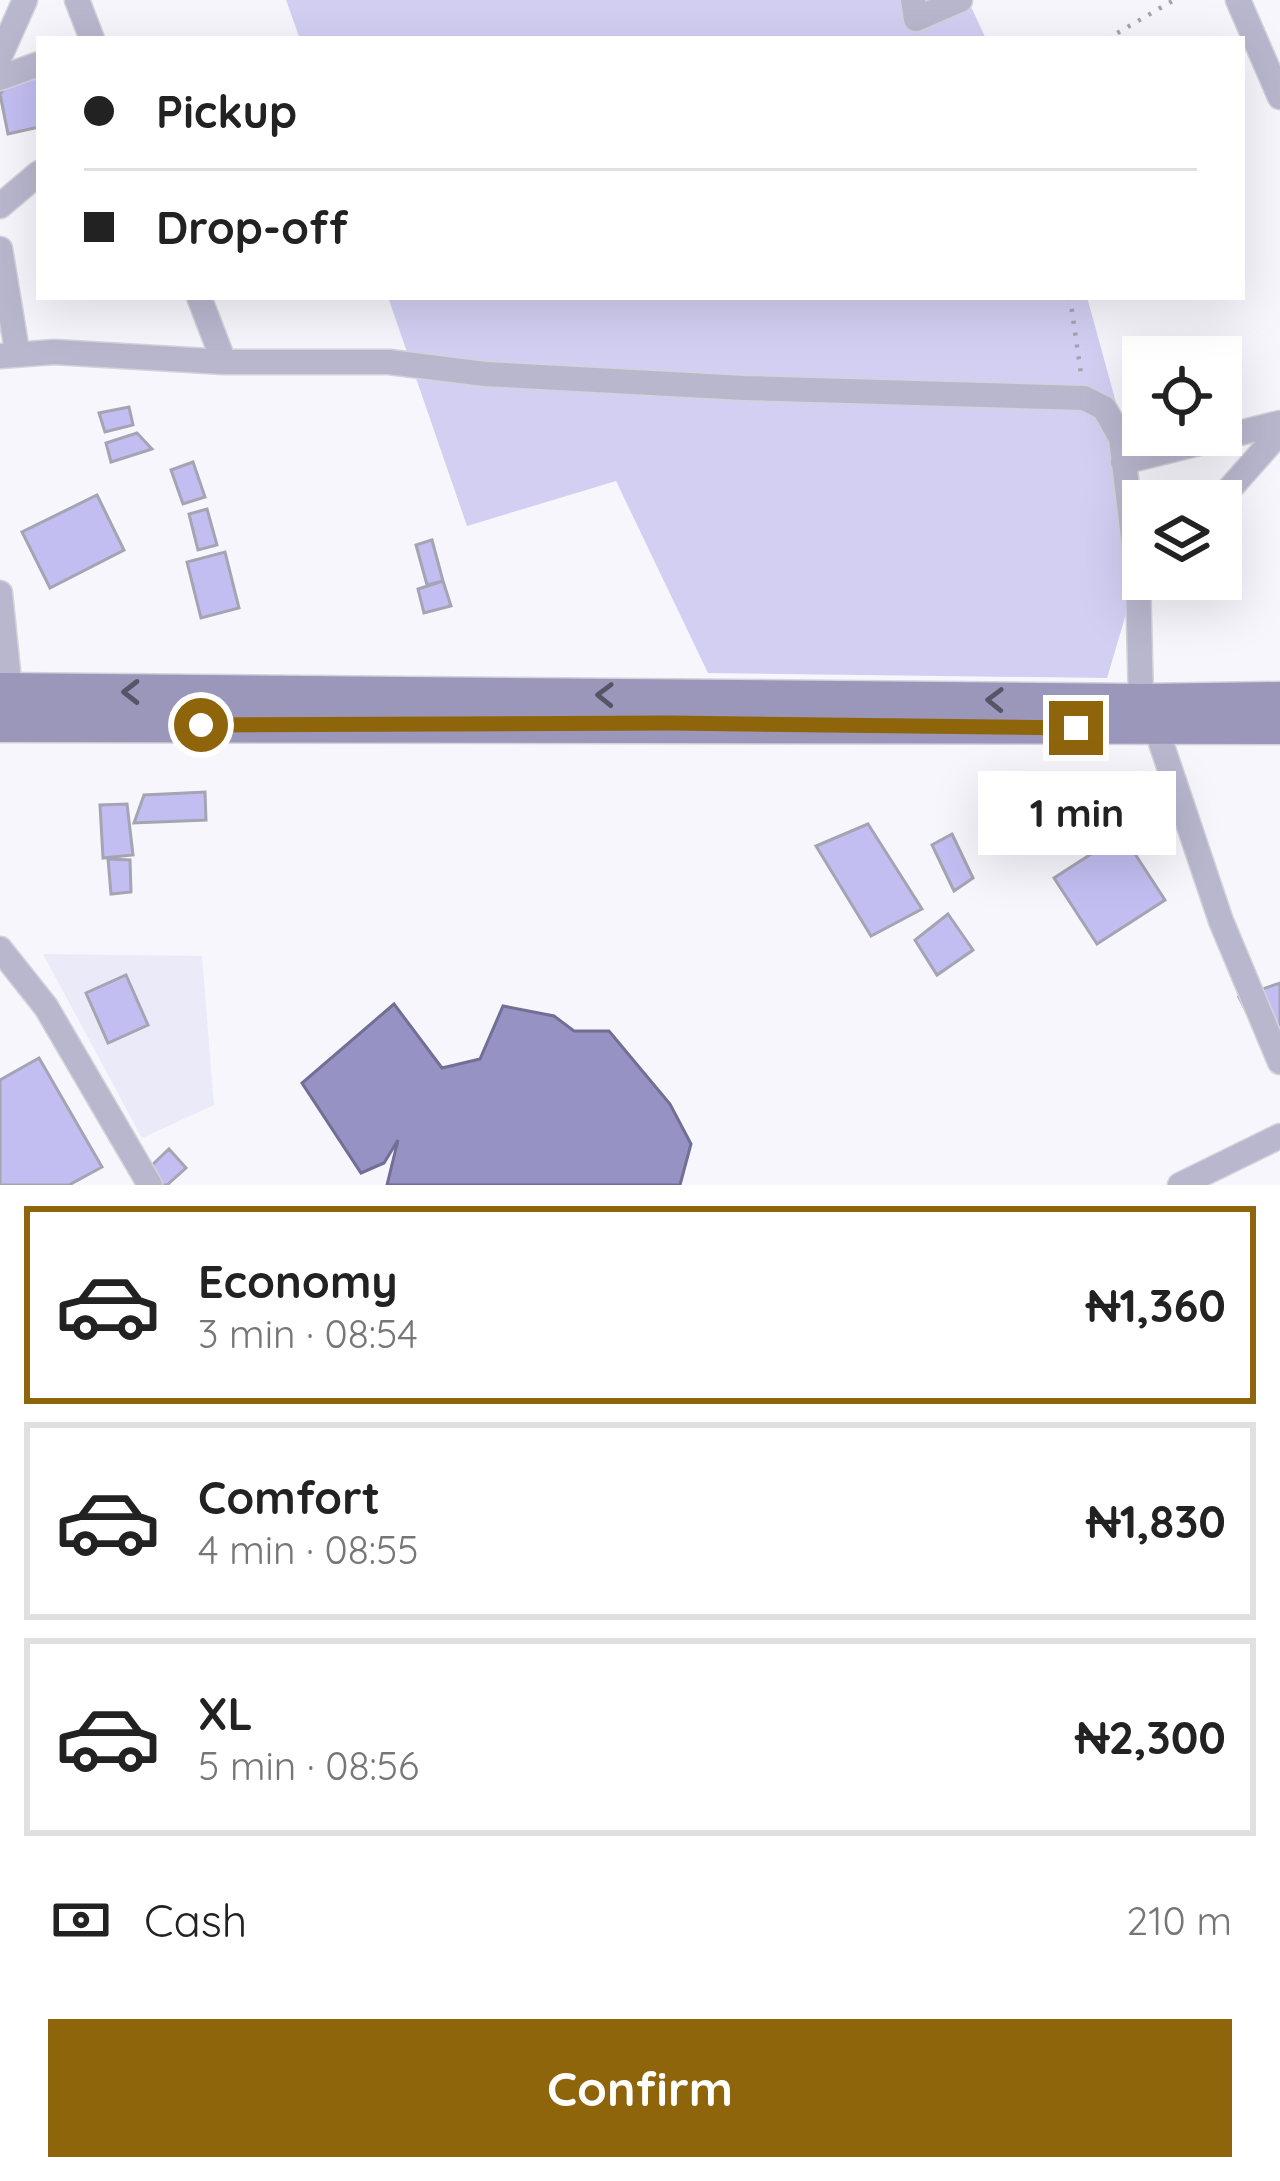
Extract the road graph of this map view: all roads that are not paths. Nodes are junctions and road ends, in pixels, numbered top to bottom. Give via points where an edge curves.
1 (25, 0) edge
2 (77, 0) edge
3 (913, 0) edge
4 (959, 0) edge
5 (1238, 0) edge
6 (91, 36) edge
7 (0, 56) edge
8 (36, 65) edge
9 (0, 78) edge
10 (1280, 97) edge
11 (36, 175) edge
12 (0, 206) edge
13 (0, 249) edge
14 (200, 300) edge
15 (9, 354) edge
16 (224, 362) junction
17 (1280, 427) edge
18 (1124, 462) junction
19 (1127, 480) edge
20 (1236, 480) edge
21 (0, 593) edge
22 (1141, 600) edge
23 (1280, 700) edge
24 (3, 702) edge
25 (1148, 715) junction
26 (1280, 727) edge
27 (0, 949) edge
28 (1280, 1062) edge
29 (1280, 1136) edge
30 (150, 1185) edge
31 (1180, 1185) edge

1 - 7 street
2 - 6 street
3 - 4 street via 916,19
5 - 10 street
8 - 9 street
11 - 12 street
13 - 15 street
14 - 16 street
15 - 16 street
16 - 18 street via 389,362 626,382 1084,398 1104,409
17 - 18 street
17 - 20 street
18 - 19 street
21 - 24 street
22 - 25 street
23 - 25 street
24 - 25 street via 670,723
25 - 26 street
25 - 28 street
27 - 30 street via 46,1007
29 - 31 street

